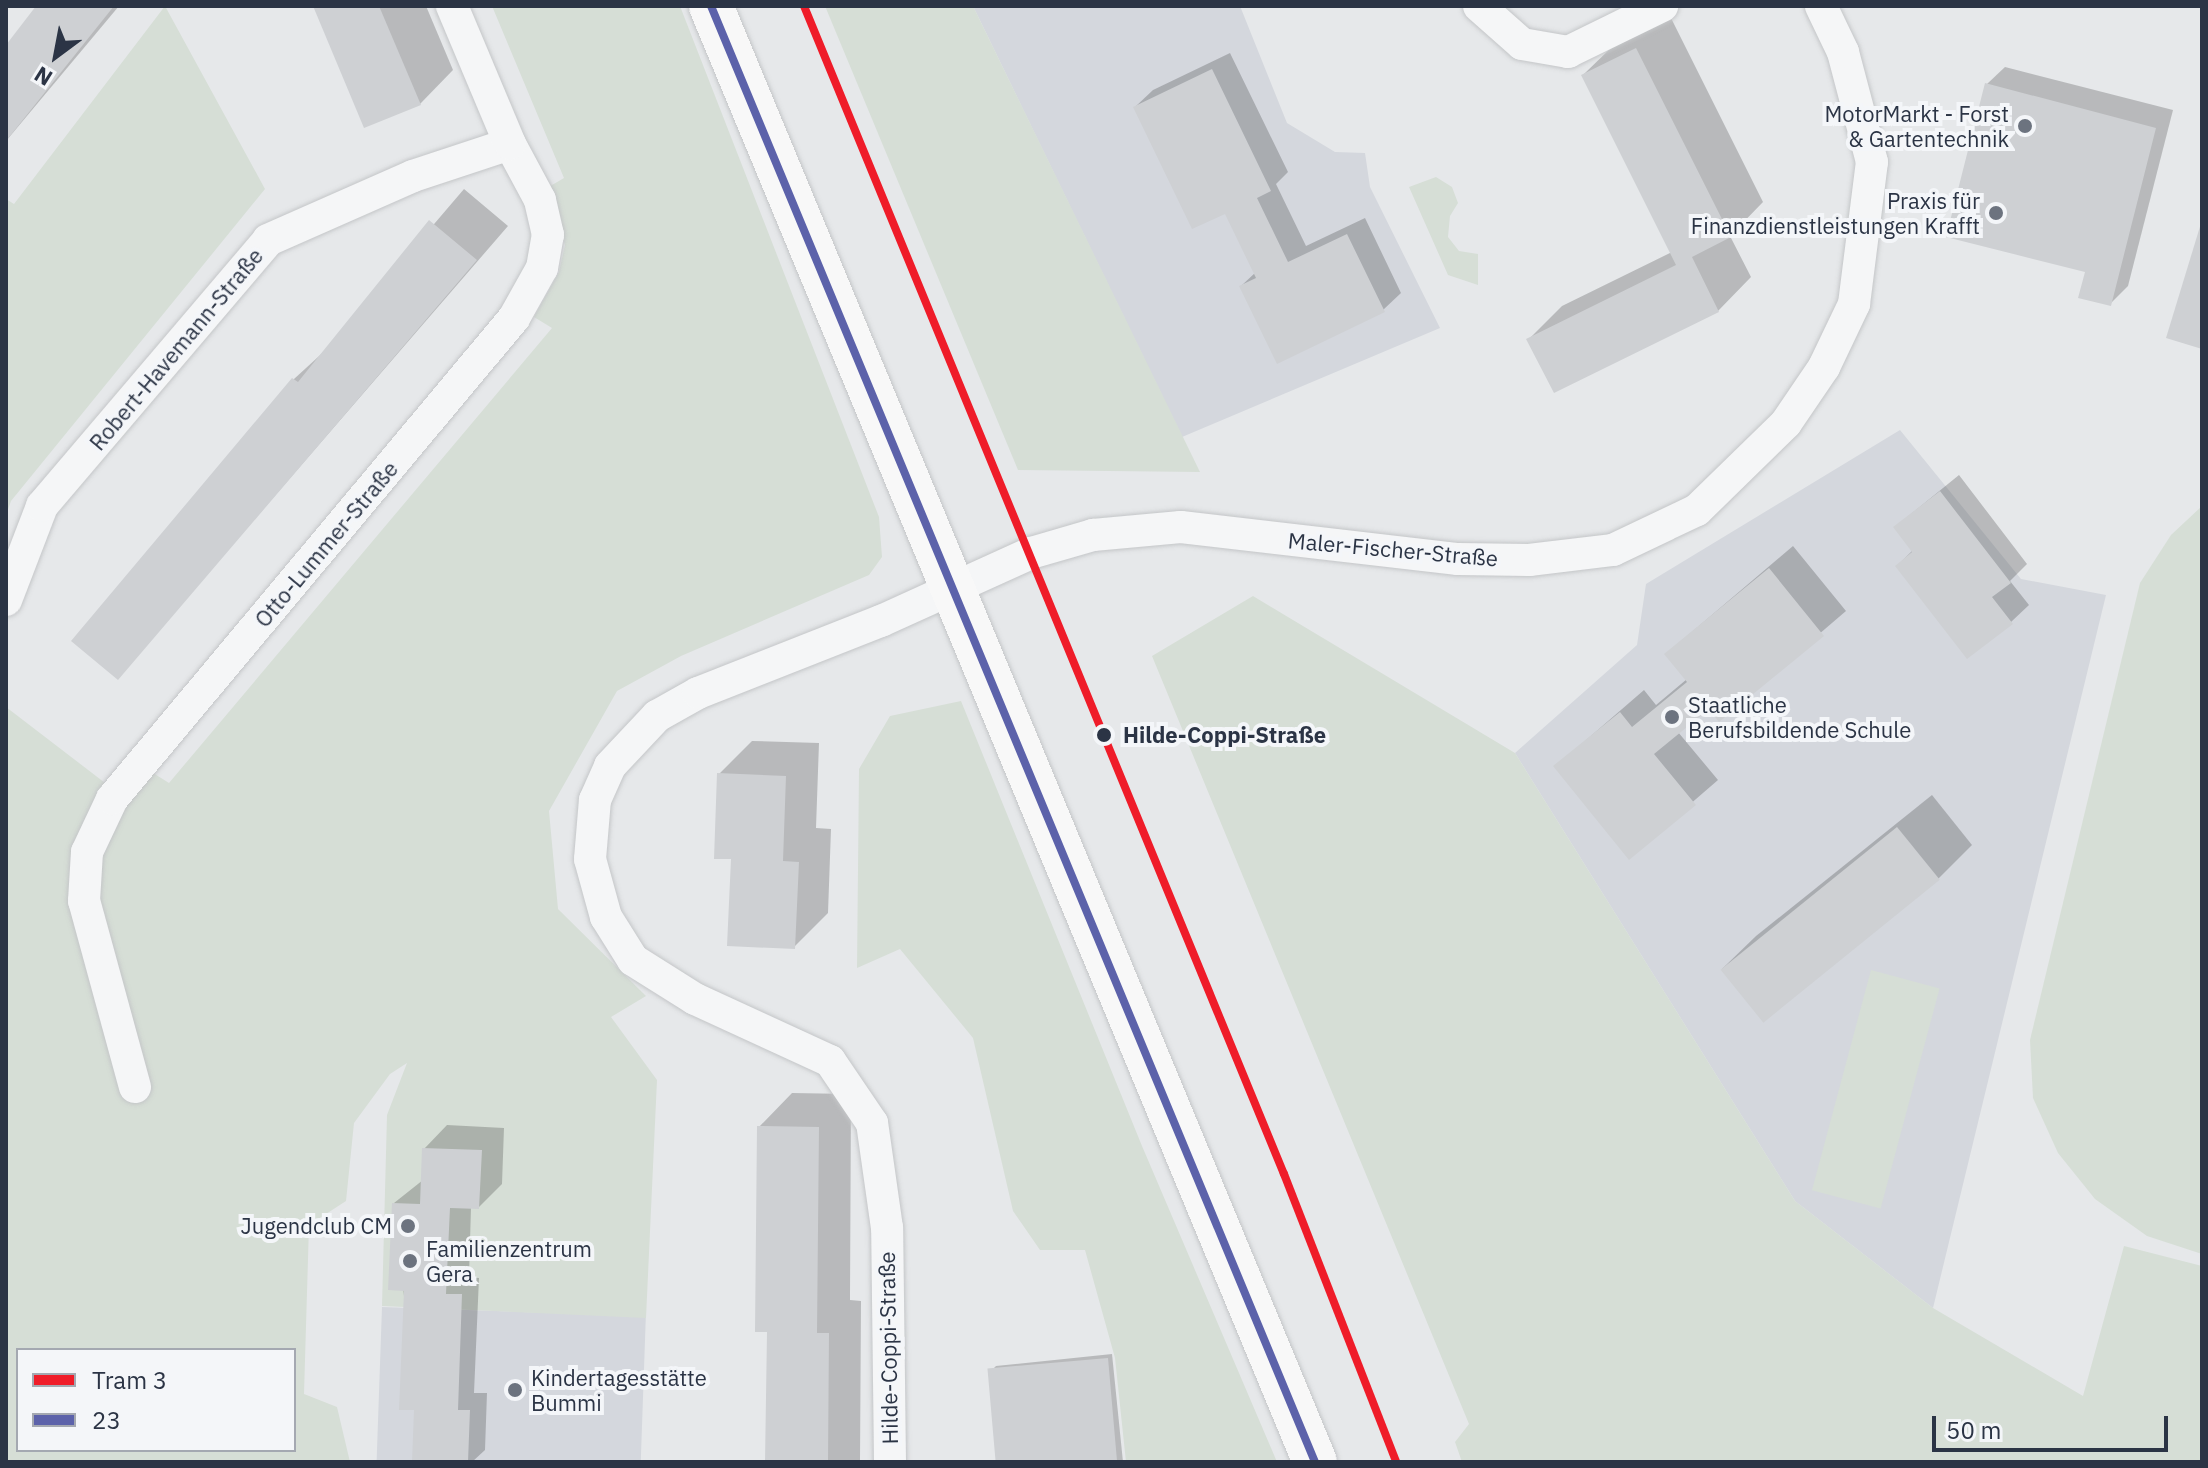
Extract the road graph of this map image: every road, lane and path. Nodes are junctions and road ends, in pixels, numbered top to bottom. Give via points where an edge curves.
1 (452, 6) edge
2 (711, 6) edge
3 (1479, 6) edge
4 (1662, 6) edge
5 (1821, 6) edge
6 (510, 144) junction
7 (953, 588) junction
8 (6, 600) edge
9 (135, 1087) dead end
10 (890, 1462) edge
11 (1315, 1462) edge

1 - 6 street, Otto-Lummer-Straße
2 - 7 main road
3 - 4 street via 1522,44 1568,52
5 - 7 street, Maler-Fischer-Straße via 1843,52 1872,162 1854,304 1824,367 1786,423 1697,510 1613,550 1529,560 1432,557 1181,527 1093,535 1031,553
6 - 8 street, Robert-Havemann-Straße via 413,176 268,240 42,506
6 - 9 street, Otto-Lummer-Straße via 540,200 548,235 542,268 514,318 112,799 87,852 84,901
7 - 10 street, Hilde-Coppi-Straße via 698,693 657,716 610,766 595,800 590,859 606,917 633,960 695,999 830,1061 872,1123 887,1228
7 - 11 main road

